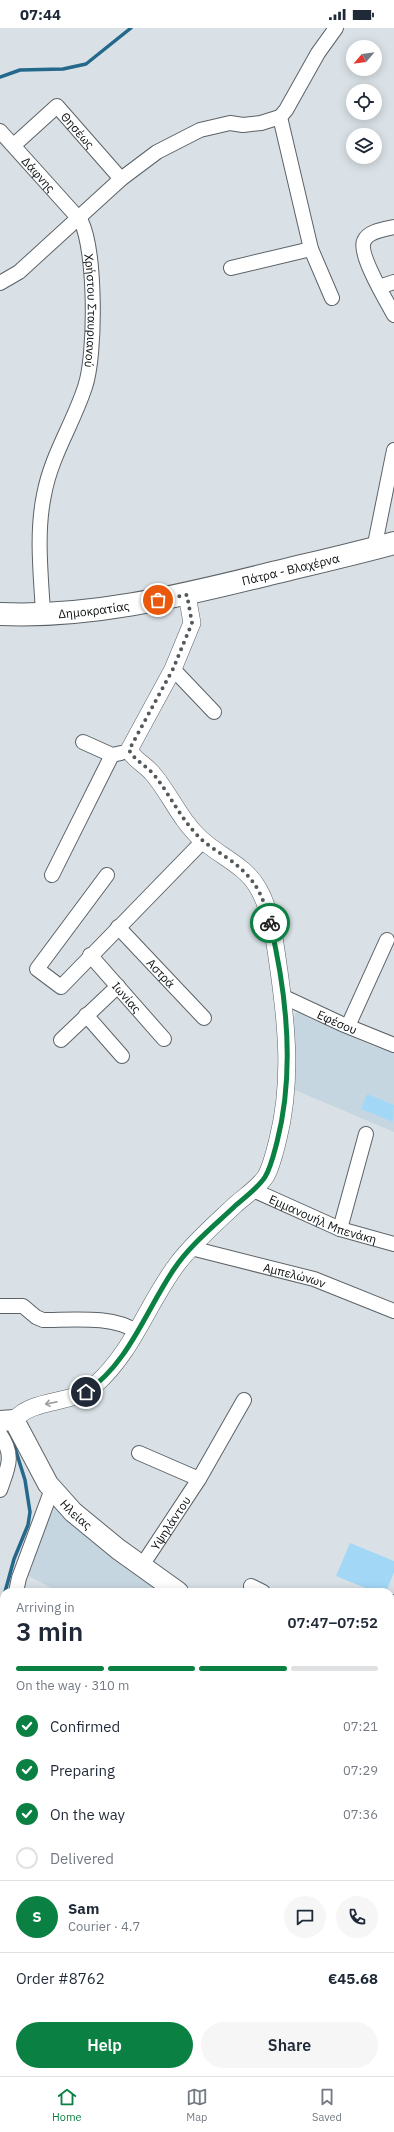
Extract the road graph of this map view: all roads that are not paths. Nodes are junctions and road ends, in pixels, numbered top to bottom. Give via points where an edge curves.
1 (336, 28) edge
2 (280, 117) junction
3 (0, 131) edge
4 (14, 145) junction
5 (121, 178) junction
6 (78, 217) junction
7 (394, 227) edge
8 (310, 249) junction
9 (231, 268) dead end
10 (394, 282) edge
11 (0, 283) edge
12 (378, 287) junction
13 (332, 298) dead end
14 (394, 315) edge
15 (394, 450) edge
16 (384, 546) edge
17 (187, 595) junction
18 (43, 613) junction
19 (0, 614) edge
20 (173, 669) junction
21 (214, 712) dead end
22 (83, 742) dead end
23 (129, 750) junction
24 (112, 755) junction
25 (204, 841) junction
26 (52, 875) dead end
27 (107, 875) dead end
28 (118, 927) junction
29 (386, 940) dead end
30 (90, 955) junction
31 (118, 986) junction
32 (282, 996) junction
33 (86, 1015) junction
34 (204, 1018) dead end
35 (348, 1026) junction
36 (164, 1039) dead end
37 (61, 1040) dead end
38 (394, 1045) edge
39 (122, 1056) dead end
40 (366, 1134) dead end
41 (253, 1190) junction
42 (340, 1229) junction
43 (394, 1244) edge
44 (191, 1248) junction
45 (0, 1306) edge
46 (394, 1311) edge
47 (137, 1332) junction
48 (244, 1400) dead end
49 (6, 1424) edge
50 (139, 1453) dead end
51 (199, 1479) junction
52 (52, 1489) junction
53 (0, 1490) edge
54 (141, 1567) junction
55 (17, 1588) edge
56 (172, 1588) edge

1 - 2 street
2 - 5 street via 261,123 230,123 200,130 162,149
2 - 8 street
3 - 4 street, Δάφνης
4 - 5 street, Θησέως via 56,106
4 - 6 street, Δάφνης
5 - 6 street
6 - 11 street via 19,272
6 - 18 street, Χρήστου Σταυριανού via 85,232 92,281 90,362 86,385 58,448 43,495 40,536
7 - 12 street via 371,233 364,241 363,250
8 - 9 street
8 - 13 street
10 - 12 street
12 - 14 street
15 - 16 street
16 - 17 main road, Πάτρα - Βλαχέρνα
17 - 18 main road, Δημοκρατίας via 100,609
17 - 20 street via 192,623
18 - 19 main road, Δημοκρατίας
20 - 21 street
20 - 23 street
22 - 24 street
23 - 24 street
23 - 25 street via 155,776 176,809
24 - 26 street
25 - 28 street
25 - 32 street via 245,872 260,890 271,929
27 - 30 street via 37,969 61,988
28 - 30 street
28 - 34 street, Αστρά
29 - 35 street
30 - 31 street, Ιωνίας
31 - 33 street
31 - 36 street, Ιωνίας
32 - 35 street, Εφέσου
32 - 41 street via 287,1040 286,1106 275,1152 266,1176
33 - 37 street
33 - 39 street
35 - 38 street, Εφέσου
40 - 42 street
41 - 42 street, Εμμανουήλ Μπενάκη
41 - 44 street
42 - 43 street, Εμμανουήλ Μπενάκη
44 - 46 street, Αμπελώνων via 314,1279
44 - 47 street via 167,1279
45 - 47 street via 23,1306 43,1320 114,1322
47 -> 49 street via 114,1365 93,1387 73,1398 25,1410
48 - 51 street, Υψηλάντου
49 - 52 main road, Ηλείας
49 - 53 street via 10,1460
50 - 51 street
51 - 54 street, Υψηλάντου
52 - 54 main road, Ηλείας via 72,1512
52 - 55 street
54 - 56 main road, Ηλείας

